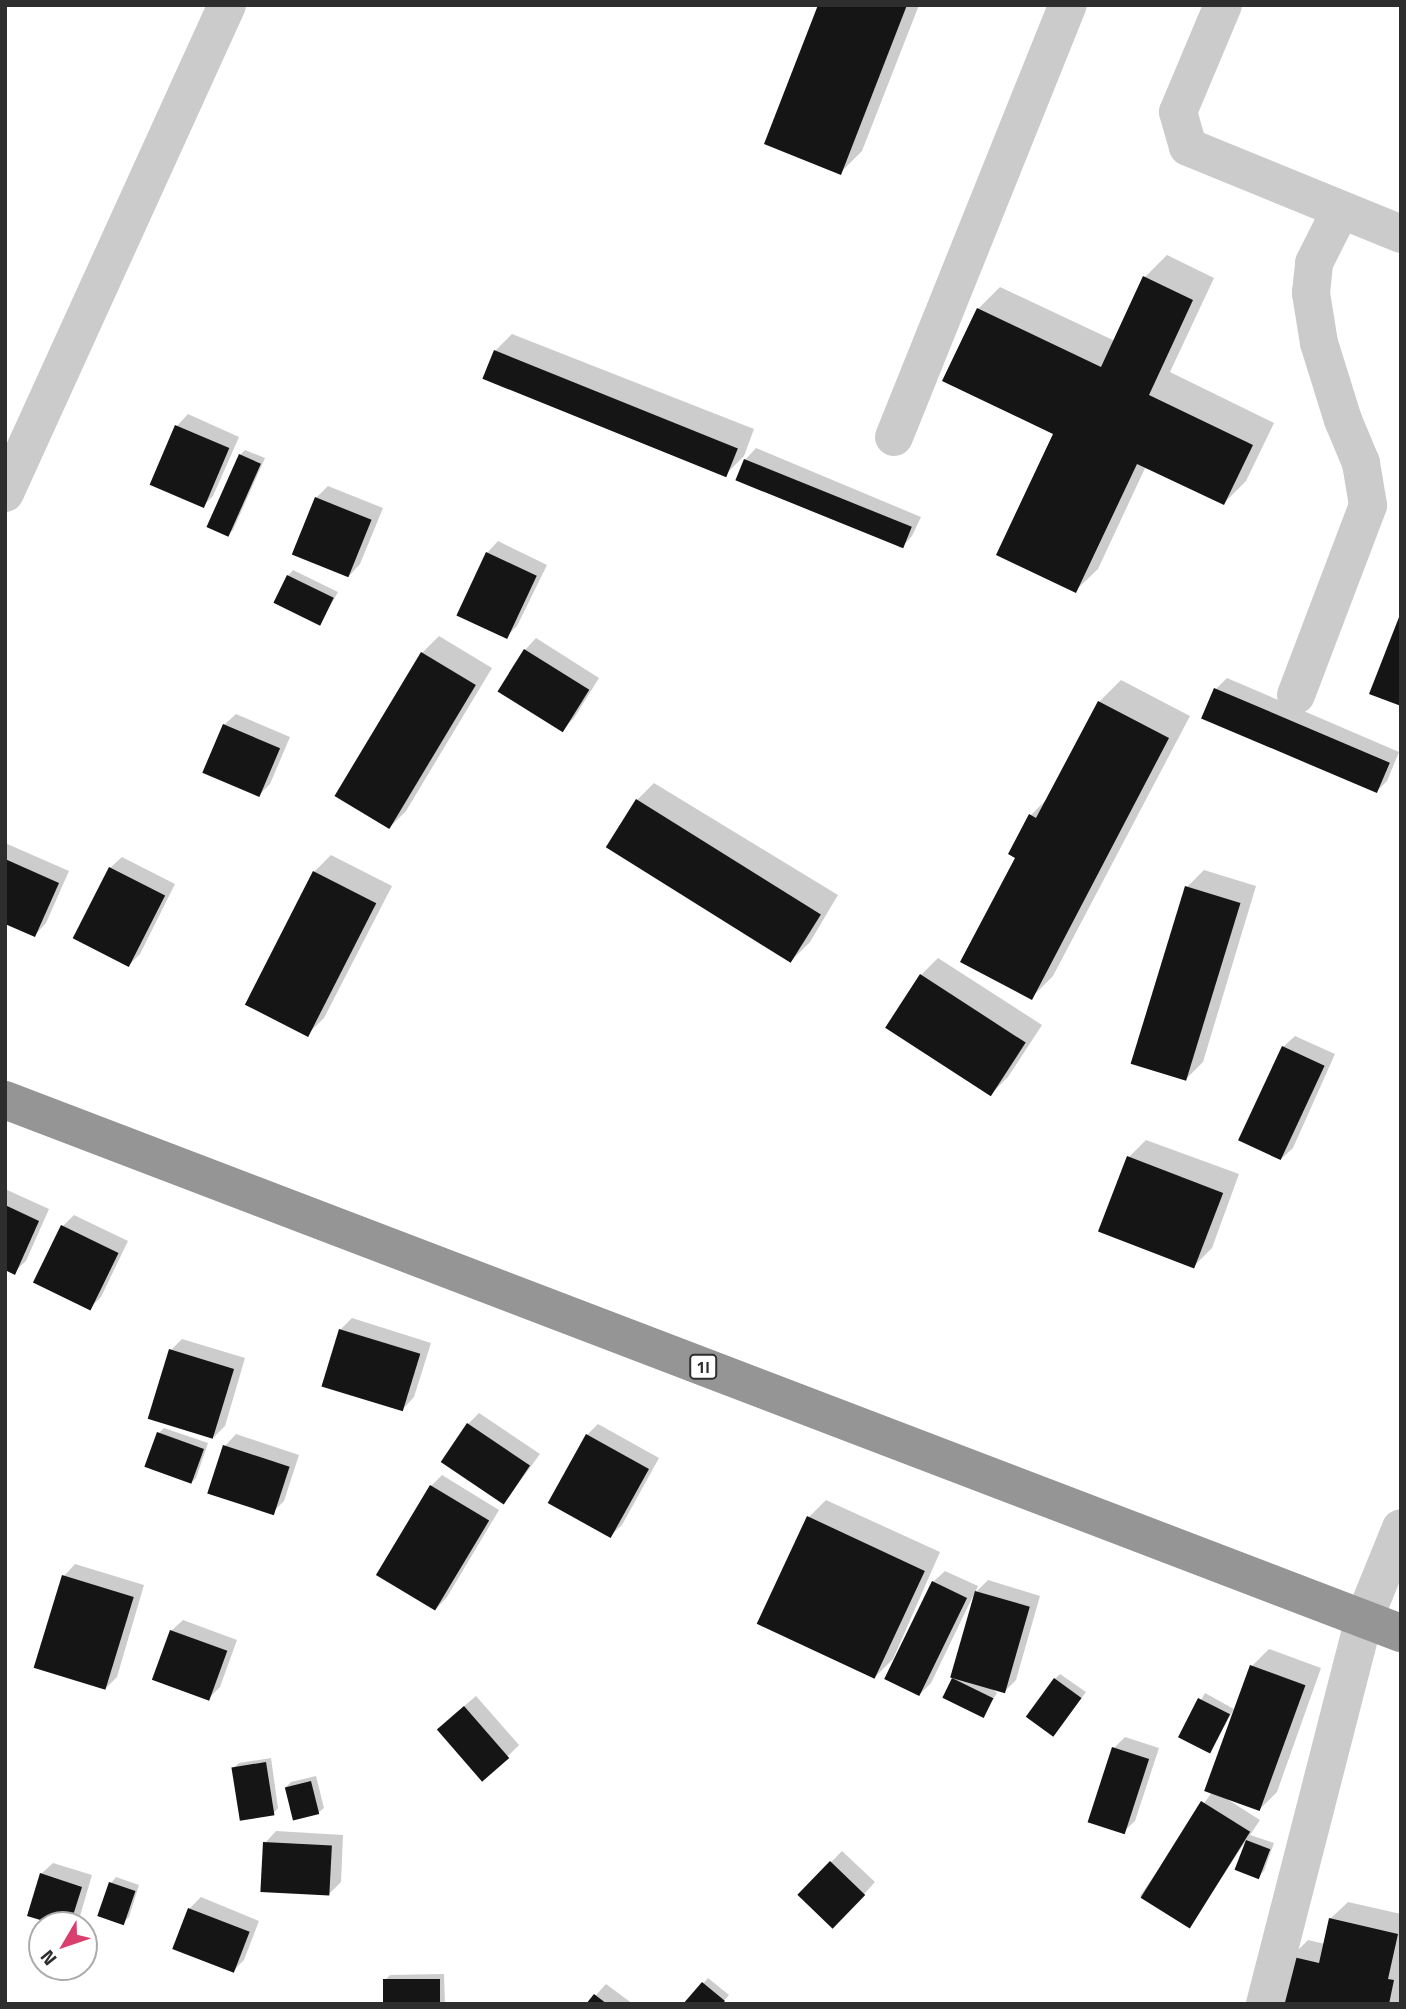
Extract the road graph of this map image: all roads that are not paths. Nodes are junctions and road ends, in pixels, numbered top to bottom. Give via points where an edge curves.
1 (227, 5) edge
2 (1068, 5) edge
3 (1223, 5) edge
4 (1340, 211) junction
5 (1401, 233) edge
6 (894, 436) dead end
7 (5, 493) edge
8 (1296, 695) dead end
9 (5, 1100) edge
10 (1401, 1528) edge
11 (1364, 1619) junction
12 (1401, 1633) edge
13 (1265, 2004) edge

1 - 7 street
2 - 6 street
3 - 4 street via 1178,112 1188,147
4 - 5 street
4 - 8 street via 1314,263 1311,293 1319,343 1361,463 1368,505
9 - 11 highway, 1I
10 - 11 street
11 - 12 highway, 1I
11 - 13 street

